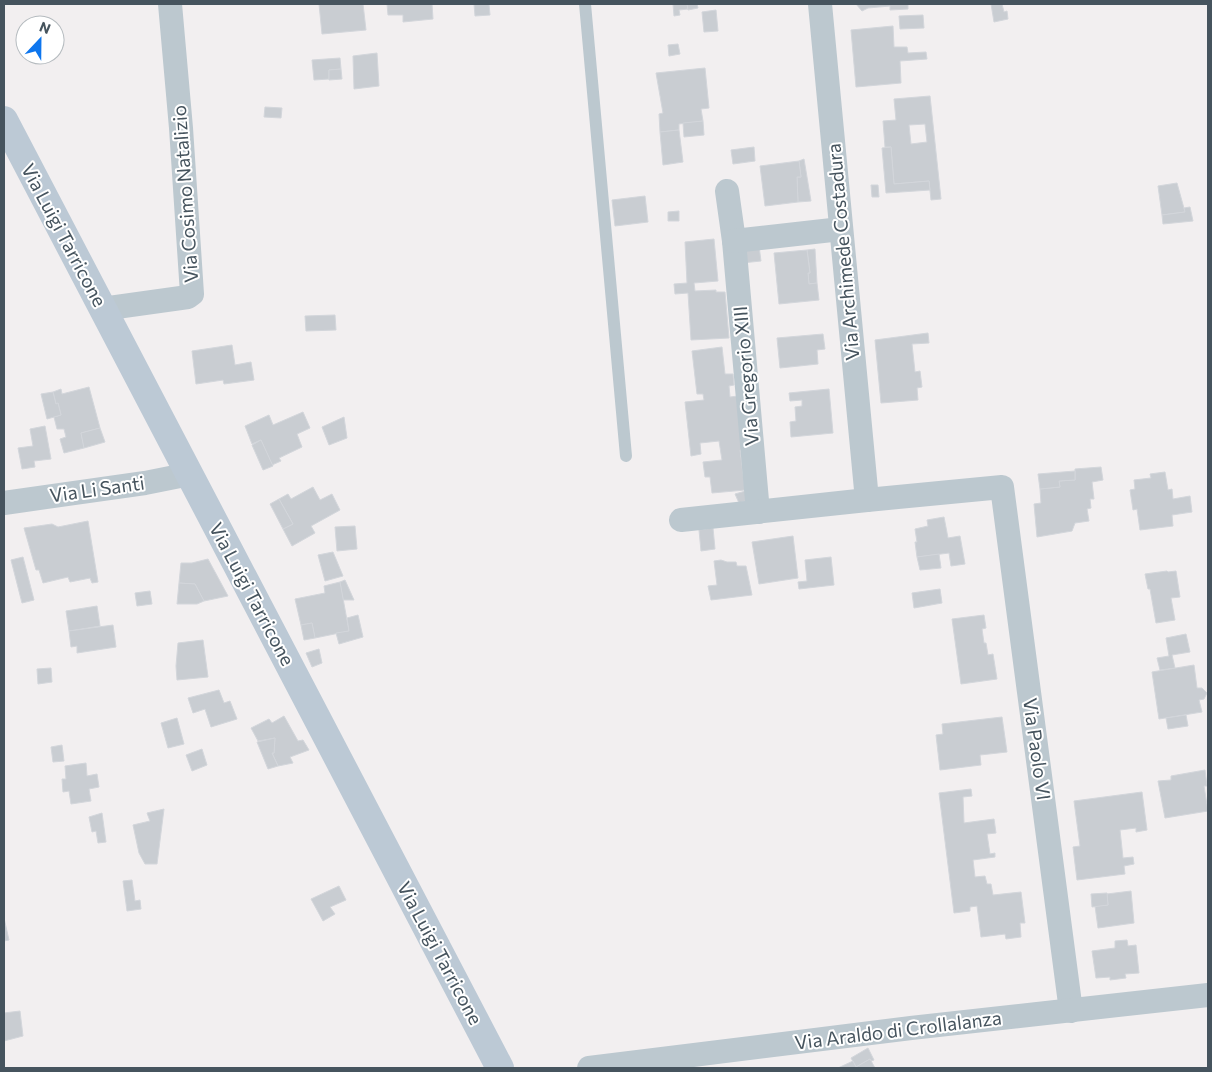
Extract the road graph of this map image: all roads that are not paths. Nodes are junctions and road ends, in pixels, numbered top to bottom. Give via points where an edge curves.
1 (170, 4) edge
2 (585, 4) edge
3 (820, 4) edge
4 (4, 120) edge
5 (727, 191) dead end
6 (841, 229) junction
7 (734, 241) junction
8 (102, 309) junction
9 (626, 456) dead end
10 (190, 474) junction
11 (867, 500) junction
12 (4, 503) edge
13 (758, 512) junction
14 (681, 520) dead end
15 (1208, 995) edge
16 (1071, 1011) junction
17 (500, 1068) edge
18 (589, 1068) edge

1 - 8 street, Via Cosimo Natalizio via 192,294
2 - 9 lane
3 - 6 street, Via Archimede Costadura
4 - 8 main road, Via Luigi Tarricone
5 - 7 street, Via Gregorio XIII
6 - 7 street
6 - 11 street, Via Archimede Costadura
7 - 13 street, Via Gregorio XIII
8 - 10 main road, Via Luigi Tarricone
10 - 12 street, Via Li Santi
10 - 17 main road, Via Luigi Tarricone
11 - 13 street
11 - 16 street, Via Paolo VI via 1002,487
13 - 14 street
15 - 16 street, Via Araldo di Crollalanza
16 - 18 street, Via Araldo di Crollalanza

